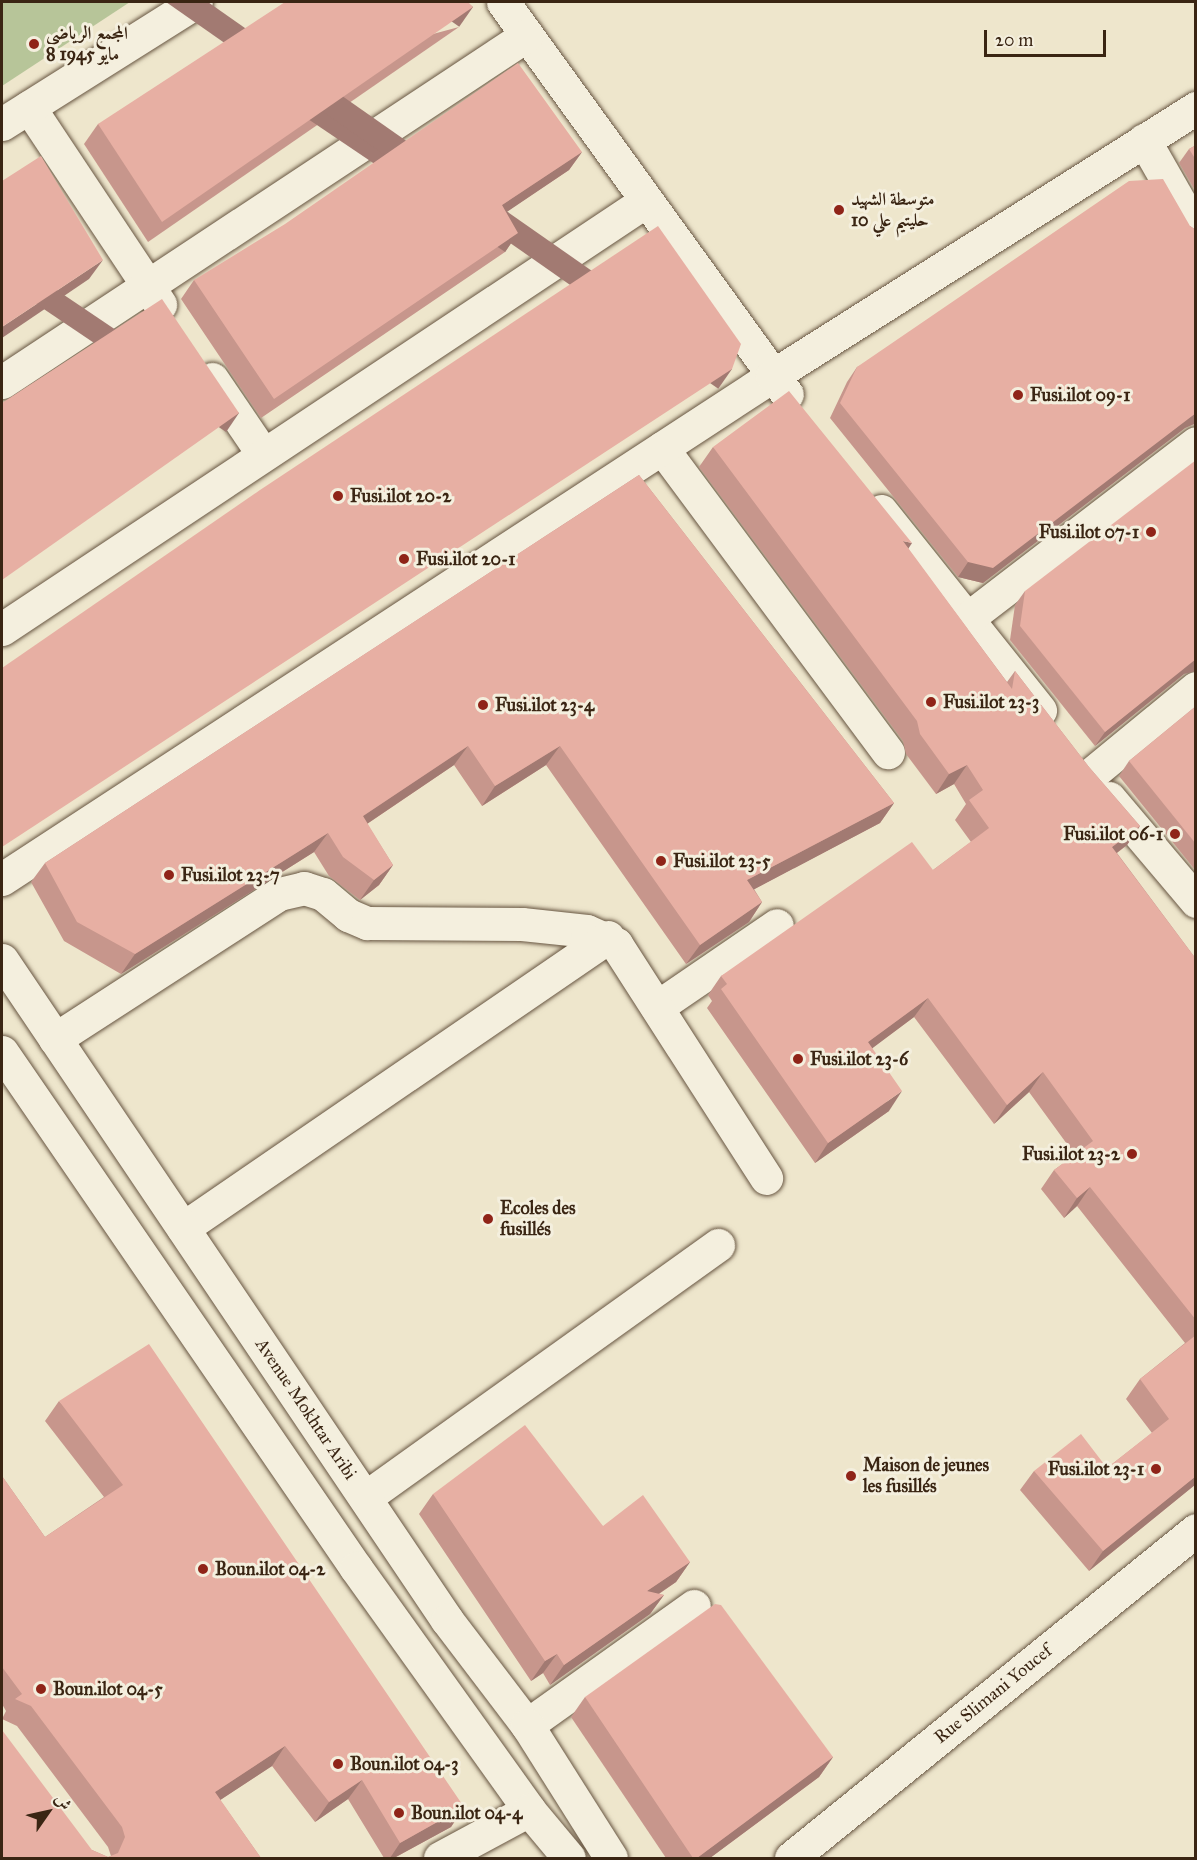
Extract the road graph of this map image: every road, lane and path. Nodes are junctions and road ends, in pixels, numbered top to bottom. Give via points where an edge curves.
1 (196, 2) edge
2 (503, 2) edge
3 (527, 35) junction
4 (29, 107) junction
5 (1196, 108) edge
6 (2, 124) edge
7 (1144, 140) junction
8 (646, 201) junction
9 (1196, 231) edge
10 (148, 286) junction
11 (772, 376) junction
12 (2, 382) edge
13 (810, 423) edge
14 (1196, 442) edge
15 (662, 448) junction
16 (263, 454) junction
17 (863, 488) edge
18 (968, 618) junction
19 (2, 629) edge
20 (1196, 688) edge
21 (888, 752) dead end
22 (1090, 775) junction
23 (2, 879) edge
24 (1196, 901) edge
25 (777, 925) dead end
26 (608, 937) junction
27 (2, 960) edge
28 (657, 1007) junction
29 (55, 1039) junction
30 (2, 1052) edge
31 (766, 1178) dead end
32 (183, 1228) junction
33 (718, 1245) dead end
34 (366, 1497) junction
35 (1196, 1530) edge
36 (694, 1606) dead end
37 (527, 1725) junction
38 (529, 1810) junction
39 (440, 1858) edge
40 (569, 1858) edge
41 (611, 1858) edge
42 (791, 1858) edge

1 - 4 street
2 - 3 street
3 - 8 street
3 - 10 street
4 - 6 street
4 - 10 street
5 - 7 street
7 - 9 street
7 - 11 street
8 - 11 street
8 - 16 street
10 - 12 street
10 - 16 street
11 - 13 street
11 - 15 street
14 - 18 street
15 - 21 street
15 - 23 street
16 - 19 street
17 - 18 street
18 - 22 street
20 - 22 street
22 - 24 street
25 - 28 street
26 - 28 street
26 - 29 street via 522,924 367,923 348,915 323,894 304,888 279,894
26 - 32 street
27 - 29 street, Avenue Mokhtar Aribi
28 - 31 street
29 - 32 street, Avenue Mokhtar Aribi
30 - 38 street via 356,1568
32 - 34 street, Avenue Mokhtar Aribi
33 - 34 street
34 - 37 street, Avenue Mokhtar Aribi via 447,1620
35 - 42 street, Rue Slimani Youcef
36 - 37 street
37 - 41 street, Avenue Mokhtar Aribi
38 - 39 street
38 - 40 street

